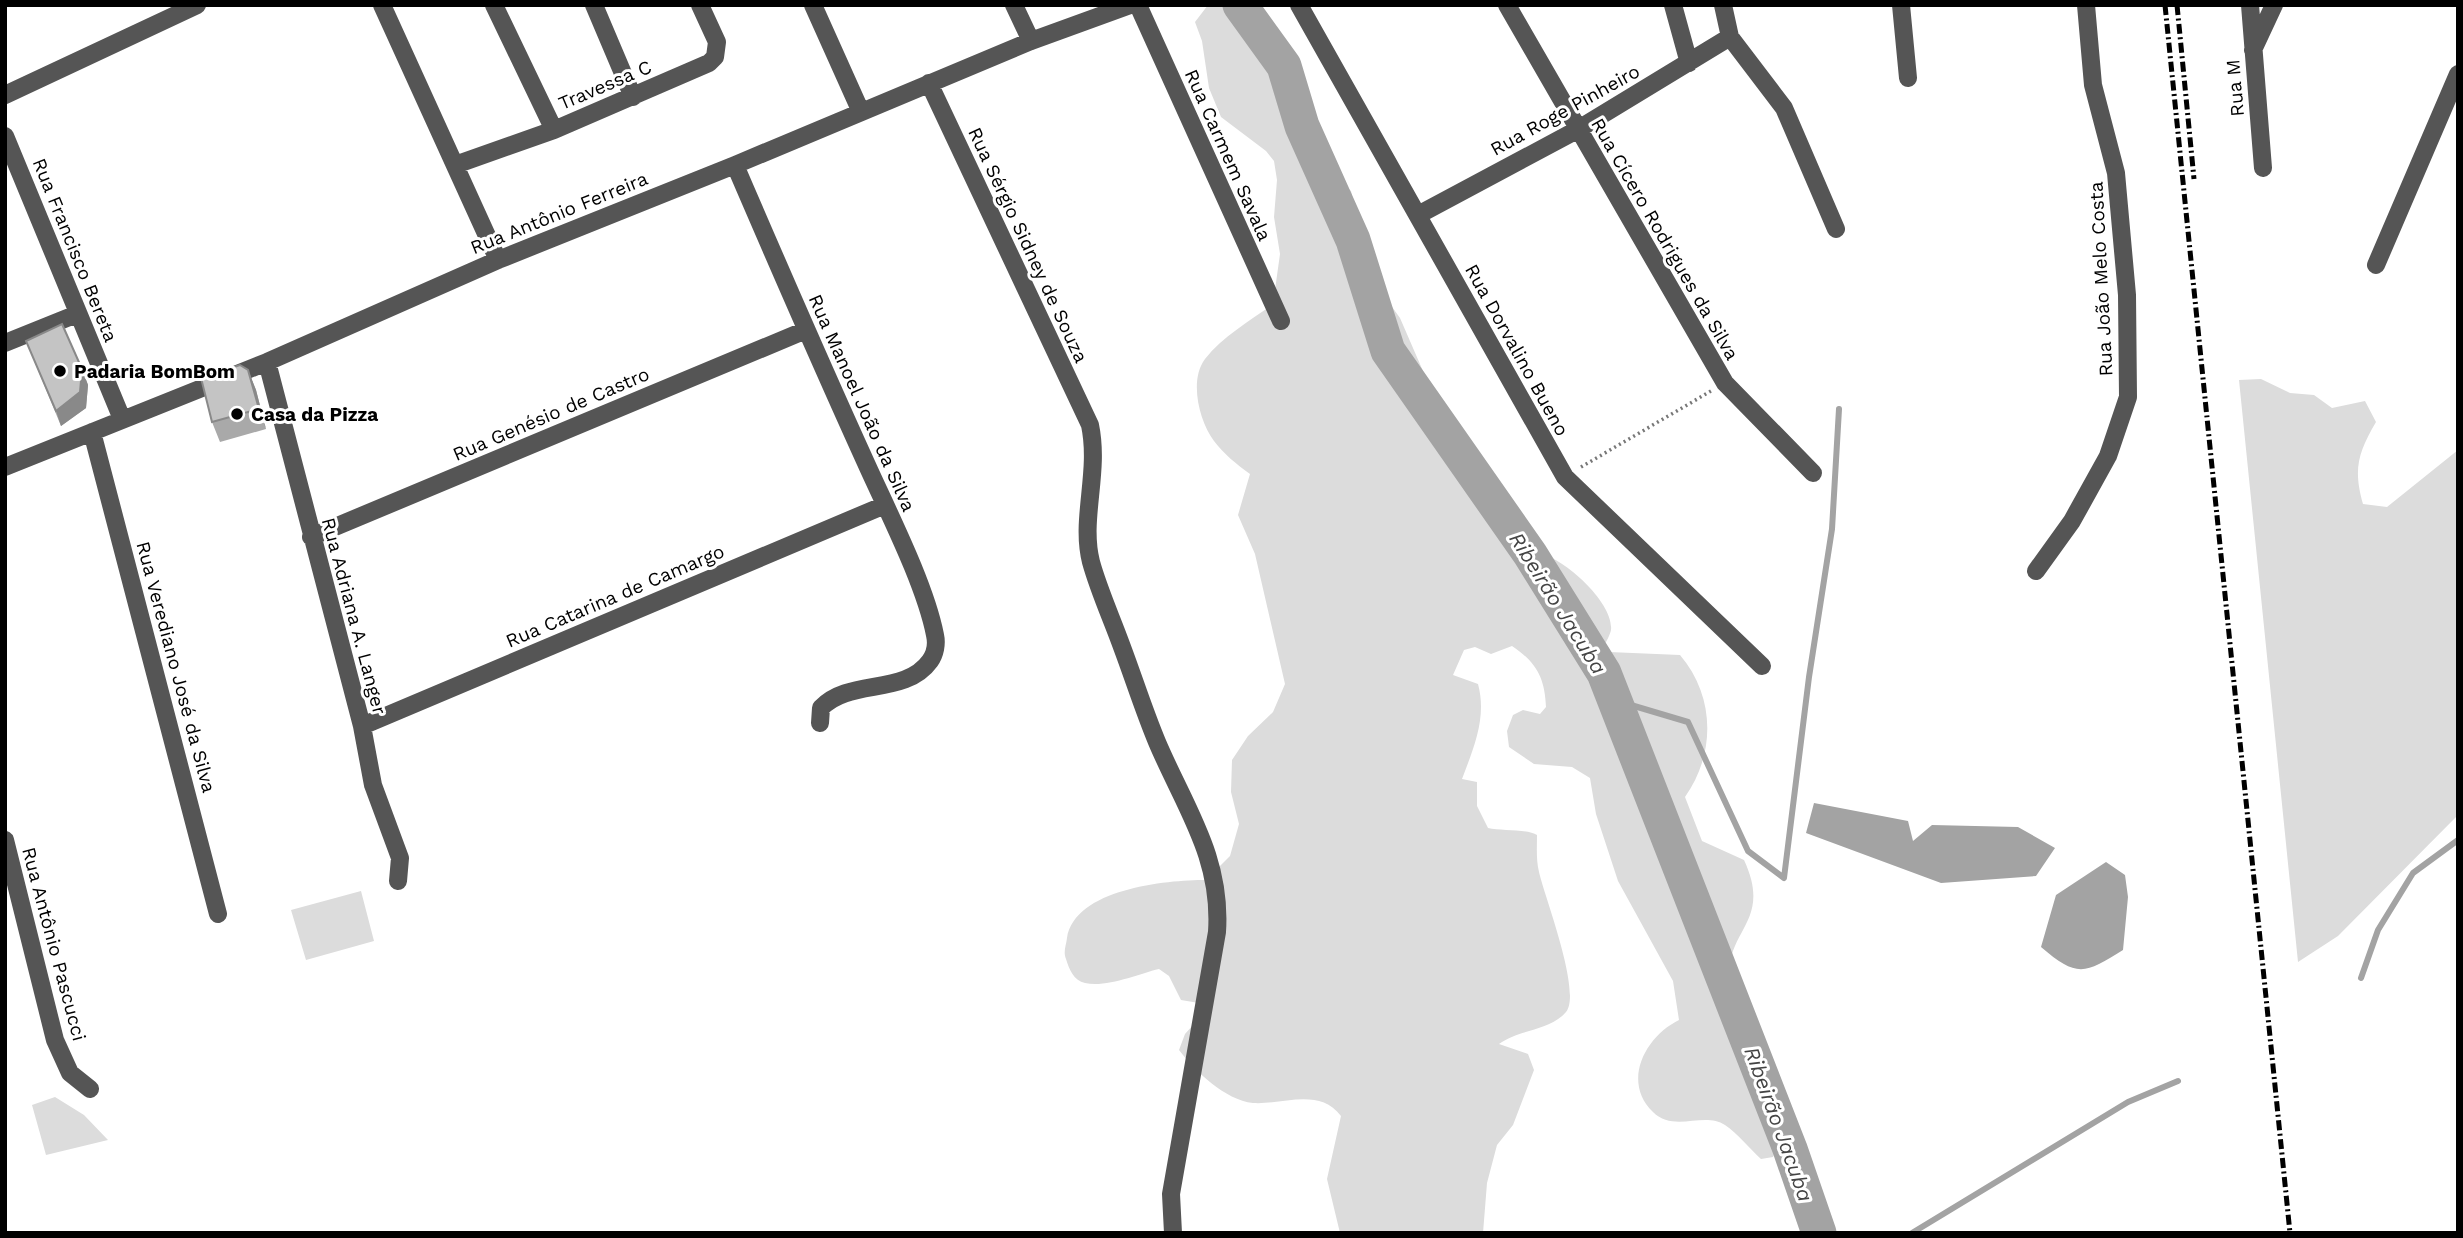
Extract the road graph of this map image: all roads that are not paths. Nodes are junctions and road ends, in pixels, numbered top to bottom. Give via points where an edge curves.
1 (147, 5) edge
2 (197, 5) edge
3 (382, 5) edge
4 (494, 5) edge
5 (594, 5) edge
6 (700, 5) edge
7 (813, 5) edge
8 (1014, 5) edge
9 (1130, 5) edge
10 (1138, 5) edge
11 (1299, 5) edge
12 (1507, 5) edge
13 (1673, 5) edge
14 (1723, 5) edge
15 (1901, 5) edge
16 (2086, 5) edge
17 (2250, 5) edge
18 (2274, 5) edge
19 (155, 22) junction
20 (1730, 37) junction
21 (1031, 41) junction
22 (2253, 51) junction
23 (1689, 63) junction
24 (2458, 74) edge
25 (1908, 78) dead end
26 (929, 83) junction
27 (5, 95) edge
28 (632, 97) junction
29 (861, 112) junction
30 (554, 130) junction
31 (1577, 130) junction
32 (5, 136) edge
33 (455, 165) junction
34 (734, 165) junction
35 (2263, 168) dead end
36 (1418, 215) junction
37 (1836, 229) dead end
38 (498, 260) junction
39 (2376, 265) dead end
40 (77, 314) junction
41 (1281, 321) dead end
42 (806, 330) junction
43 (5, 343) edge
44 (267, 362) junction
45 (122, 419) junction
46 (92, 432) junction
47 (5, 467) edge
48 (1813, 473) dead end
49 (885, 505) junction
50 (311, 537) junction
51 (2036, 571) dead end
52 (1762, 666) dead end
53 (820, 723) dead end
54 (362, 726) junction
55 (5, 840) edge
56 (398, 881) dead end
57 (218, 914) dead end
58 (90, 1089) dead end
59 (1173, 1233) edge

1 - 19 street
2 - 19 street
3 - 33 street
4 - 30 street
5 - 28 street
6 - 28 street, Travessa C via 717,42 715,57 703,67
7 - 29 street
8 - 21 street
9 - 21 street, Rua Antônio Ferreira
10 - 41 street, Rua Carmem Savala
11 - 36 street, Rua Dorvalino Bueno
12 - 31 street, Rua Cícero Rodrigues da Silva
13 - 23 street
14 - 20 street
15 - 25 street
16 - 51 street, Rua João Melo Costa via 2093,85 2116,173 2127,295 2128,397 2108,456 2072,521
17 - 22 street, Rua M
18 - 22 street
19 - 27 street
20 - 23 street, Rua Roge Pinheiro
20 - 37 street via 1784,108
21 - 26 street, Rua Antônio Ferreira
22 - 35 street, Rua M
23 - 31 street, Rua Roge Pinheiro
24 - 39 street
26 - 29 street, Rua Antônio Ferreira
26 - 59 street, Rua Sérgio Sidney de Souza via 1090,425 1095,448 1088,531 1092,564 1157,742 1214,871 1217,932 1171,1194
28 - 30 street, Travessa C
29 - 34 street, Rua Antônio Ferreira
30 - 33 street, Travessa C
31 - 36 street, Rua Roge Pinheiro
31 - 48 street, Rua Cícero Rodrigues da Silva via 1725,383
32 - 40 street, Rua Francisco Bereta
33 - 38 street
34 - 38 street, Rua Antônio Ferreira
34 - 42 street, Rua Manoel João da Silva
36 - 52 street, Rua Dorvalino Bueno via 1565,477
38 - 44 street, Rua Antônio Ferreira
40 - 43 street
40 - 45 street, Rua Francisco Bereta
42 - 49 street, Rua Manoel João da Silva
42 - 50 street, Rua Genésio de Castro
44 - 45 street, Rua Antônio Ferreira
44 - 50 street, Rua Adriana A. Langer
45 - 46 street, Rua Antônio Ferreira
46 - 47 street, Rua Antônio Ferreira
46 - 57 street, Rua Verediano José da Silva
49 - 53 street, Rua Manoel João da Silva via 927,606 936,638 930,662 907,680 831,698 821,708
49 - 54 street, Rua Catarina de Camargo
50 - 54 street, Rua Adriana A. Langer
54 - 56 street, Rua Adriana A. Langer via 373,785 400,858
55 - 58 street, Rua Antônio Pascucci via 55,1040 70,1073

